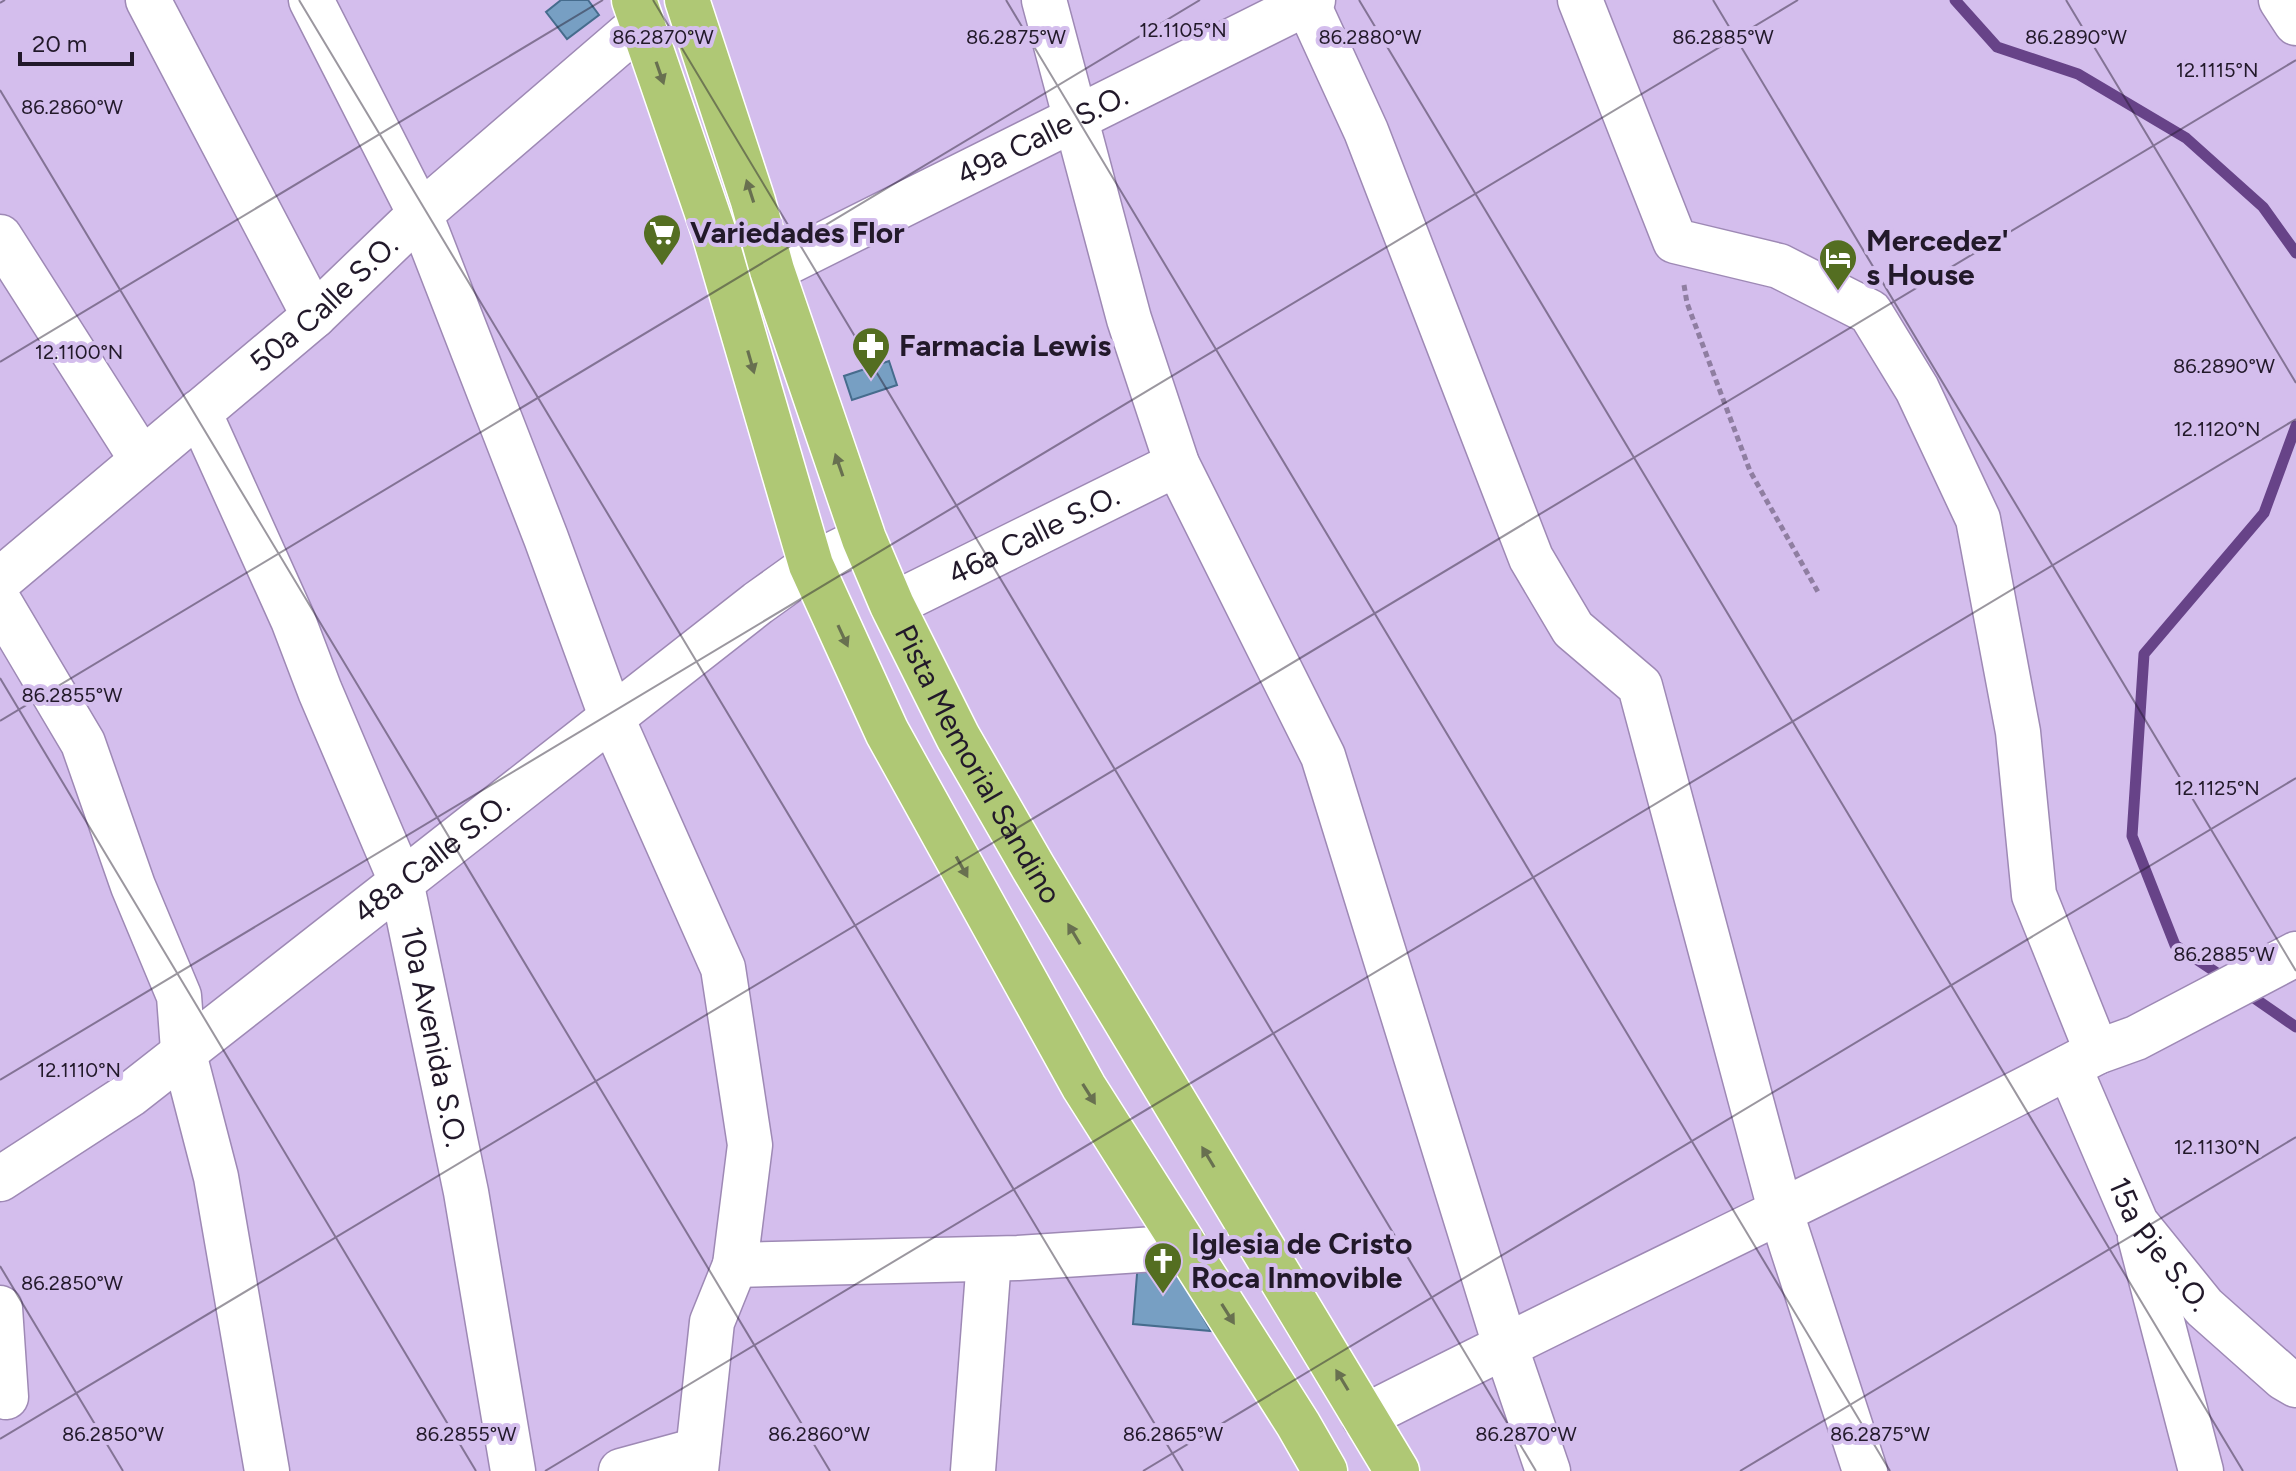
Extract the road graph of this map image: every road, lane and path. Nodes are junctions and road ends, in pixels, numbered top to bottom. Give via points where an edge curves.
1 (148, 0) edge
2 (311, 0) edge
3 (687, 0) edge
4 (1044, 0) edge
5 (1580, 0) edge
6 (2281, 0) edge
7 (1308, 1) edge
8 (638, 11) edge
9 (2296, 23) edge
10 (1075, 120) junction
11 (420, 214) junction
12 (0, 237) edge
13 (1675, 241) junction
14 (772, 270) junction
15 (314, 316) junction
16 (199, 412) junction
17 (142, 460) junction
18 (1177, 464) junction
19 (864, 539) junction
20 (811, 565) junction
21 (0, 580) edge
22 (1818, 592) dead end
23 (0, 603) edge
24 (892, 605) junction
25 (611, 716) junction
26 (401, 881) junction
27 (2287, 959) edge
28 (183, 1050) junction
29 (2083, 1059) junction
30 (0, 1179) edge
31 (1781, 1213) junction
32 (2136, 1223) junction
33 (1186, 1247) junction
34 (989, 1259) junction
35 (735, 1265) junction
36 (0, 1308) edge
37 (1505, 1345) junction
38 (2296, 1385) edge
39 (6, 1397) dead end
40 (1364, 1417) junction
41 (697, 1461) edge
42 (267, 1471) edge
43 (513, 1471) edge
44 (621, 1471) edge
45 (973, 1471) edge
46 (1325, 1471) edge
47 (1397, 1471) edge
48 (1548, 1471) edge
49 (1865, 1471) edge
50 (2201, 1471) edge

1 - 15 street
2 - 11 street
14 -> 3 main road, Pista Memorial Sandino
4 - 10 street
5 - 13 street
6 - 9 street
7 - 10 street, 49a Calle S.O.
7 - 31 street via 1366,131 1531,558 1573,629 1640,686
8 - 11 street, 50a Calle S.O.
8 -> 20 main road, Pista Memorial Sandino via 713,230
10 - 14 street, 49a Calle S.O.
10 - 18 street via 1129,319
11 - 15 street, 50a Calle S.O.
11 - 25 street
12 - 17 street
13 - 22 path via 1687,303 1750,471
13 - 29 street, 15a Pje S.O. via 1779,266 1870,312 1917,389 1978,519 2018,732 2034,895
19 -> 14 main road, Pista Memorial Sandino
15 - 16 street, 50a Calle S.O.
16 - 17 street, 50a Calle S.O.
16 - 26 street, 10a Avenida S.O. via 293,620
17 - 21 street, 50a Calle S.O.
18 - 24 street, 46a Calle S.O.
18 - 37 street via 1323,756
19 - 20 street, 48a Calle S.O.
19 - 24 main road, Pista Memorial Sandino
20 - 25 street, 48a Calle S.O.
20 -> 33 main road, Pista Memorial Sandino via 895,745 1084,1087
23 - 28 street via 83,743 179,996
40 -> 24 main road, Pista Memorial Sandino via 1026,854 958,737
25 - 26 street, 48a Calle S.O.
25 - 35 street via 723,968 750,1145
26 - 28 street, 48a Calle S.O.
26 - 43 street, 10a Avenida S.O. via 466,1192
27 - 29 street via 2136,1038
28 - 30 street, 48a Calle S.O. via 131,1094
28 - 42 street via 216,1177
29 - 31 street
29 - 32 street, 15a Pje S.O.
31 - 37 street
31 - 49 street
32 - 38 street, 15a Pje S.O. via 2204,1307
32 - 50 street
33 - 34 street
33 -> 46 main road, Pista Memorial Sandino
34 - 35 street
34 - 45 street
35 - 41 street via 712,1322
36 - 39 street
37 - 40 street
37 - 48 street
40 - 47 main road, Pista Memorial Sandino
41 - 44 street

